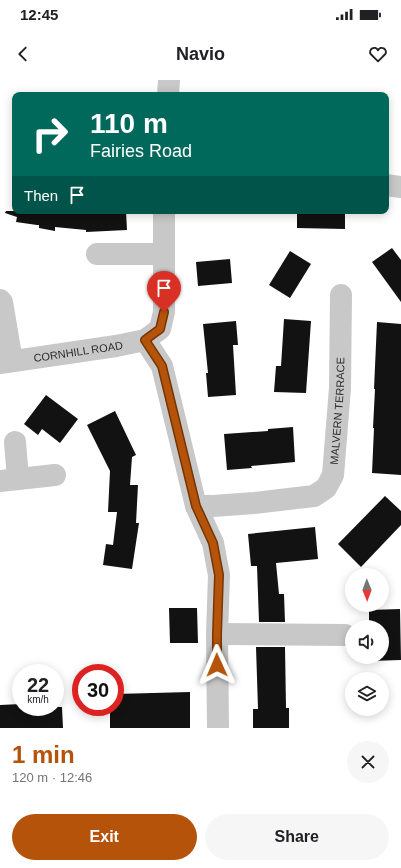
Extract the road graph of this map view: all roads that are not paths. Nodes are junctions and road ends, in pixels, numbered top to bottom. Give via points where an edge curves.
1 (169, 80) edge
2 (168, 92) edge
3 (389, 185) edge
4 (401, 186) edge
5 (164, 214) edge
6 (97, 254) dead end
7 (164, 254) junction
8 (341, 295) dead end
9 (0, 300) edge
10 (145, 340) junction
11 (6, 362) edge
12 (15, 442) dead end
13 (55, 475) dead end
14 (9, 480) edge
15 (196, 506) junction
16 (217, 634) junction
17 (345, 635) dead end
18 (218, 728) edge

1 - 2 street
3 - 4 street
5 - 7 street
6 - 7 street
7 - 10 street via 164,312 160,329
8 - 15 street, MALVERN TERRACE via 340,388 333,475 326,488 314,496
9 - 11 street, CORNHILL ROAD
10 - 11 street, CORNHILL ROAD
10 - 15 street via 162,366
12 - 14 street
13 - 14 street
15 - 16 street via 213,543 219,575
16 - 17 street
16 - 18 street

